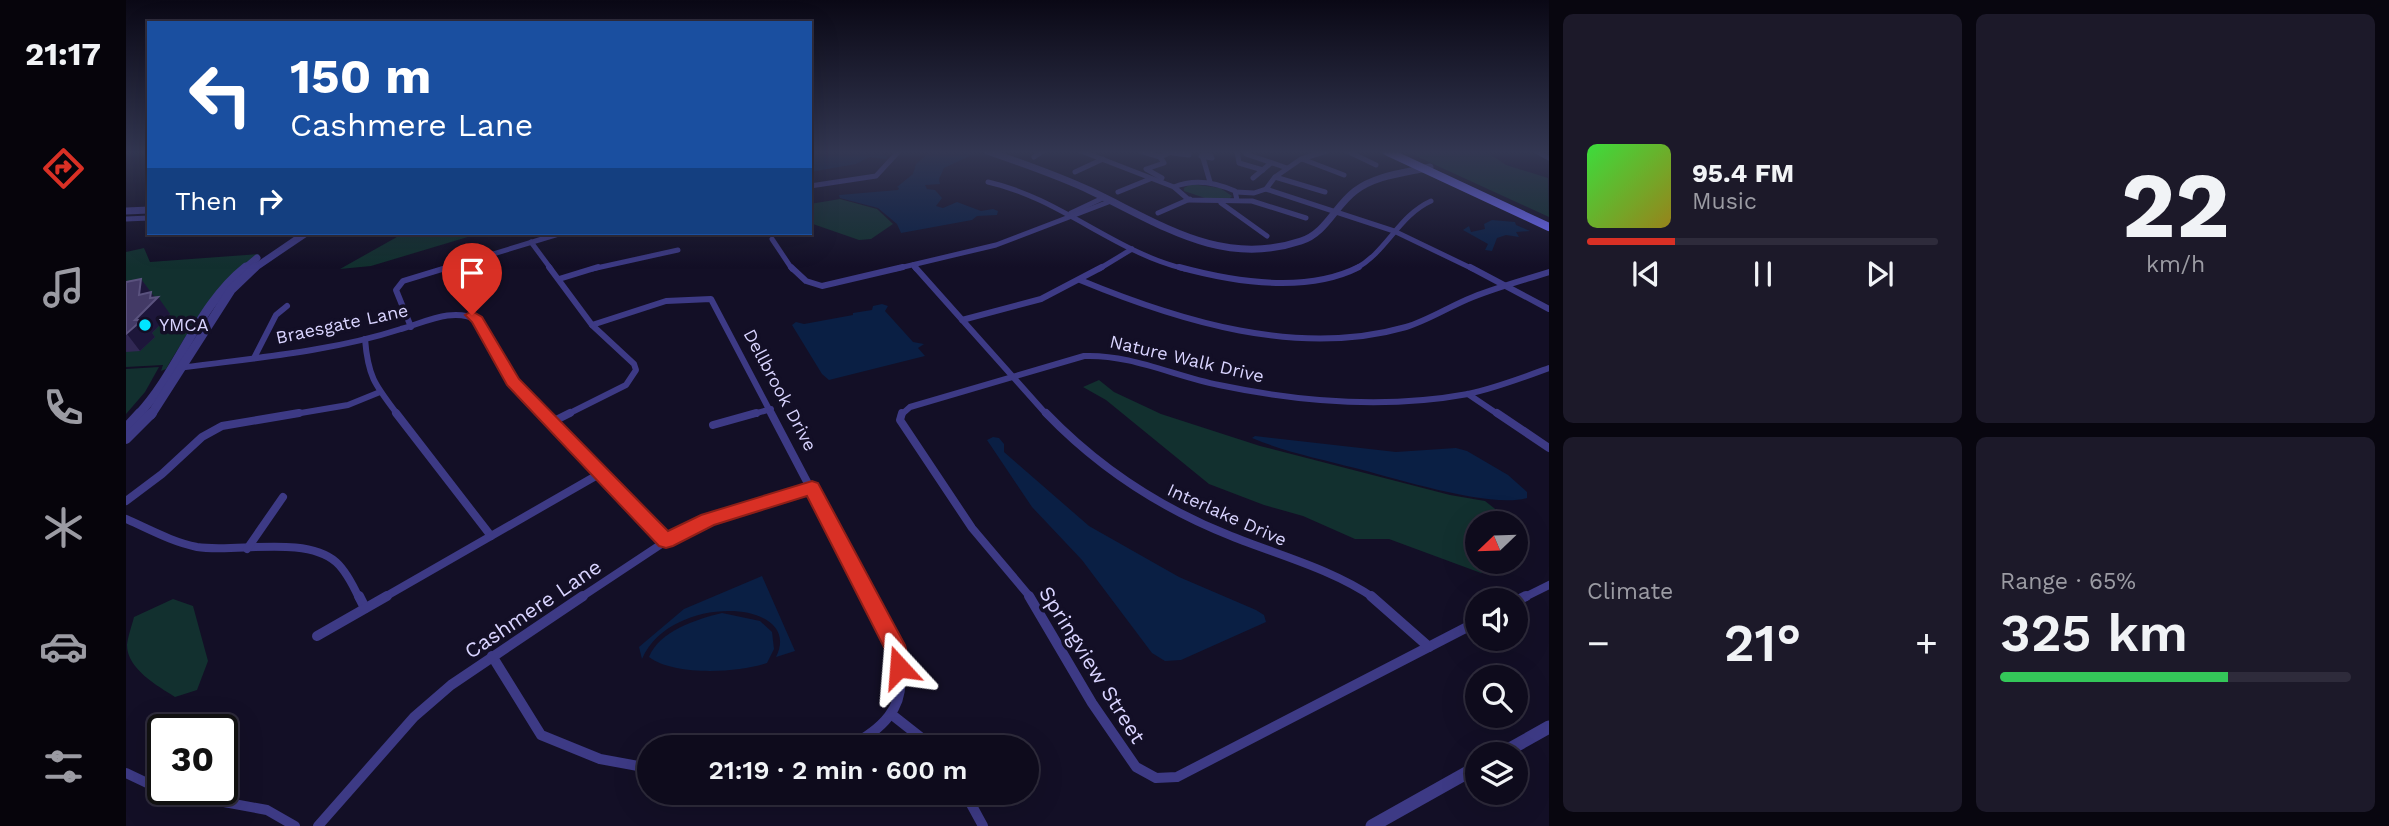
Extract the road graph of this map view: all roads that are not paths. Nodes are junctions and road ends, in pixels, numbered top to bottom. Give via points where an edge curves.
1 (1019, 190) edge
2 (1085, 190) edge
3 (1124, 190) edge
4 (1176, 190) edge
5 (1230, 190) edge
6 (1264, 190) edge
7 (1268, 190) edge
8 (1317, 190) edge
9 (1359, 190) edge
10 (1472, 190) edge
11 (1476, 190) edge
12 (1118, 192) dead end
13 (1236, 192) junction
14 (1325, 192) dead end
15 (1108, 199) junction
16 (1190, 199) junction
17 (1237, 200) junction
18 (1431, 201) dead end
19 (1221, 203) junction
20 (147, 210) edge
21 (1334, 210) junction
22 (126, 211) edge
23 (135, 211) junction
24 (1158, 213) dead end
25 (1071, 214) junction
26 (147, 218) edge
27 (1306, 218) dead end
28 (126, 219) edge
29 (1549, 222) edge
30 (1549, 227) edge
31 (1394, 230) junction
32 (293, 235) edge
33 (303, 235) edge
34 (555, 235) edge
35 (1267, 236) dead end
36 (772, 239) dead end
37 (531, 242) junction
38 (1132, 249) junction
39 (678, 250) dead end
40 (259, 263) junction
41 (248, 264) junction
42 (913, 265) junction
43 (1549, 272) edge
44 (559, 279) junction
45 (1080, 279) junction
46 (1506, 286) junction
47 (287, 306) dead end
48 (1549, 309) edge
49 (962, 320) junction
50 (592, 325) junction
51 (411, 327) junction
52 (365, 340) junction
53 (254, 358) junction
54 (183, 368) junction
55 (1549, 368) edge
56 (171, 369) junction
57 (1014, 377) junction
58 (380, 392) junction
59 (1468, 394) junction
60 (945, 397) joint
61 (771, 409) junction
62 (552, 422) junction
63 (713, 425) dead end
64 (126, 428) edge
65 (126, 439) edge
66 (1549, 448) edge
67 (601, 473) junction
68 (812, 487) junction
69 (283, 497) dead end
70 (126, 501) edge
71 (126, 519) edge
72 (491, 536) junction
73 (666, 541) junction
74 (247, 549) junction
75 (1549, 585) edge
76 (1528, 595) edge
77 (365, 608) junction
78 (1465, 628) edge
79 (317, 636) dead end
80 (1429, 648) junction
81 (492, 656) junction
82 (891, 714) junction
83 (1549, 727) edge
84 (869, 735) edge
85 (918, 735) edge
86 (1522, 742) edge
87 (637, 766) edge
88 (126, 773) edge
89 (1465, 774) edge
90 (972, 805) edge
91 (295, 826) edge
92 (318, 826) edge
93 (983, 826) edge
94 (1372, 826) edge

1 - 25 street
2 - 15 street
3 - 12 street
4 - 16 street
5 - 13 street
6 - 13 street
7 - 21 street
8 - 14 street
9 - 21 street
10 - 30 main road
11 - 29 main road
13 - 17 street
15 - 21 street via 1187,238 1253,249 1306,240
15 - 25 street
16 - 19 street
16 - 24 street
17 - 19 street
17 - 27 street
18 - 31 street via 1409,211
19 - 35 street
20 - 23 street
21 - 31 street
22 - 23 street
23 - 28 street
25 - 38 street
25 - 42 street via 996,245
26 - 28 street
31 - 38 street via 1376,257 1350,271 1293,281 1227,277 1166,263
31 - 46 street
32 - 41 street
33 - 40 street
34 - 37 street
36 - 42 street via 802,282 811,286
37 - 44 street
37 - 51 street via 402,281 396,290
38 - 45 street
39 - 44 street via 611,262
40 - 41 street
40 - 54 street via 230,290
41 - 56 street via 221,291
42 - 49 street, Interlake Drive
43 - 46 street
44 - 50 street
45 - 46 street via 1173,315 1254,332 1328,337 1397,330
45 - 49 street via 1041,299
46 - 48 street
47 - 53 street via 276,314
49 - 57 street, Interlake Drive
50 - 61 street, Dellbrook Drive via 695,296 712,299
50 - 62 street via 636,370 626,385
51 - 52 street, Braesgate Lane
51 - 62 street, Braesgate Lane via 451,314 472,315 513,382
52 - 53 street, Braesgate Lane
52 - 58 street via 367,368
53 - 54 street, Braesgate Lane
54 - 56 street, Braesgate Lane
54 - 65 street via 147,420
55 - 59 street, Nature Walk Drive
56 - 64 street via 155,396
57 - 59 street, Nature Walk Drive via 1084,356 1103,355 1206,382 1304,398 1392,401
57 - 60 street, Nature Walk Drive
57 - 80 street, Interlake Drive via 1069,437 1120,478 1196,522 1357,588
58 - 70 street via 348,405 222,426 202,437
58 - 72 street
59 - 66 street
60 - 80 street, Springview Street via 911,407 902,412 900,420 972,528 1036,604 1092,703 1136,767 1156,778 1177,777
61 - 63 street
61 - 68 street, Dellbrook Drive
62 - 67 street, Braesgate Lane
67 - 72 street
67 - 73 street, Braesgate Lane
68 - 73 street, Cashmere Lane via 708,520
68 - 82 street, Dellbrook Drive via 897,652 901,682
69 - 74 street
71 - 74 street via 184,545
72 - 77 street
73 - 81 street, Cashmere Lane
74 - 77 street via 327,555 341,566
75 - 76 street
77 - 79 street
78 - 80 street, Springview Street
81 - 87 street via 541,734 600,759
81 - 92 street, Cashmere Lane via 414,717
82 - 84 street, Dellbrook Drive
82 - 85 street
83 - 86 street
88 - 91 street via 164,792 267,810
89 - 94 street
90 - 93 street

